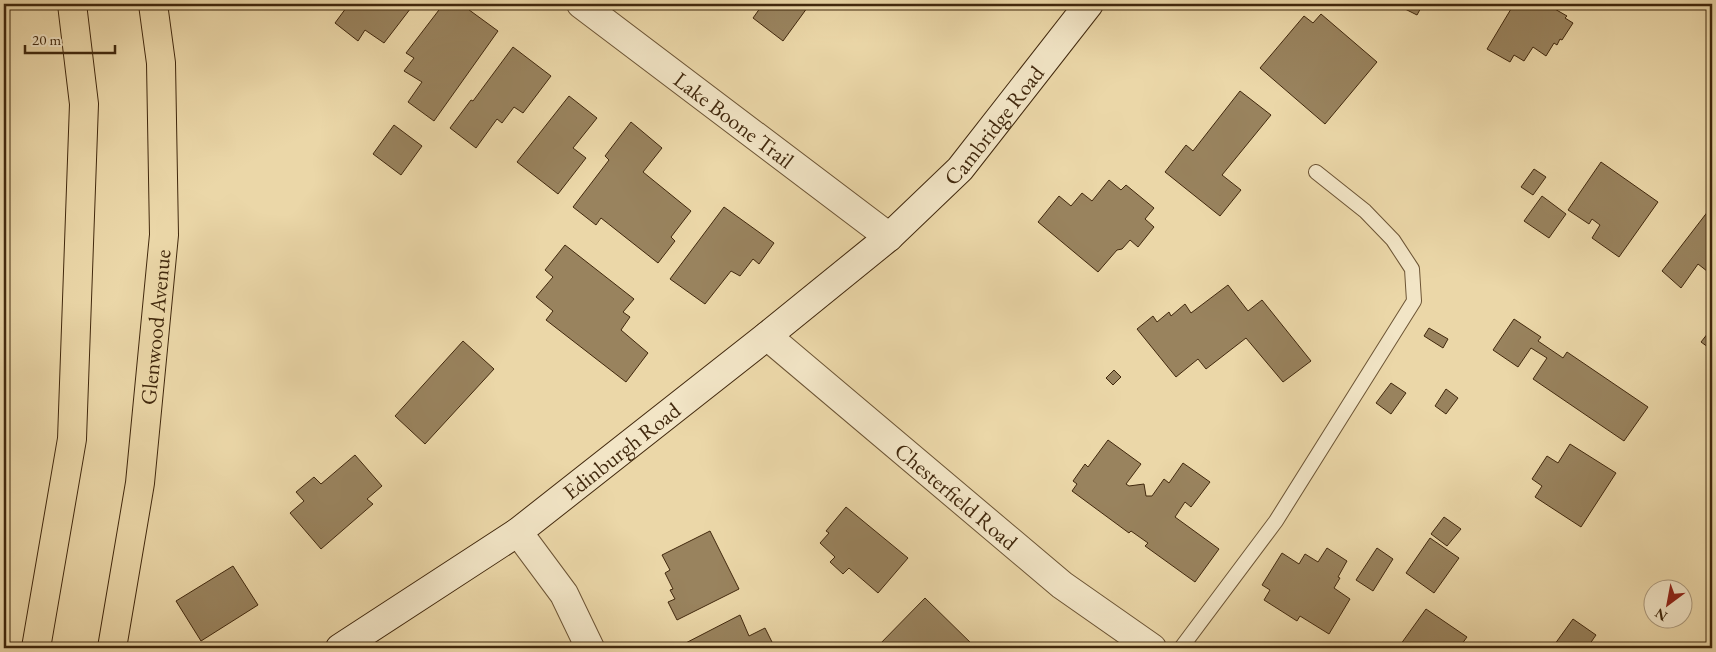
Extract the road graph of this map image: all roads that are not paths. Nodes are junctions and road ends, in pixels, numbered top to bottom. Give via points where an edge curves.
1 (72, 4) edge
2 (153, 4) edge
3 (581, 4) edge
4 (1089, 4) edge
5 (1316, 172) dead end
6 (889, 237) junction
7 (767, 336) junction
8 (518, 532) junction
9 (36, 648) edge
10 (112, 648) edge
11 (340, 648) edge
12 (590, 648) edge
13 (1152, 648) edge
14 (1181, 648) edge

1 - 9 main road via 84,104 72,439
2 - 10 main road, Glenwood Avenue via 161,64 164,235 140,482
3 - 6 street, Lake Boone Trail
4 - 6 street, Cambridge Road via 960,169
5 - 14 lane via 1365,211 1393,240 1412,268 1414,301 1276,521
6 - 7 street, Edinburgh Road
7 - 8 street, Edinburgh Road
7 - 13 street, Chesterfield Road via 1062,585
8 - 11 street, Edinburgh Road
8 - 12 street via 564,594

